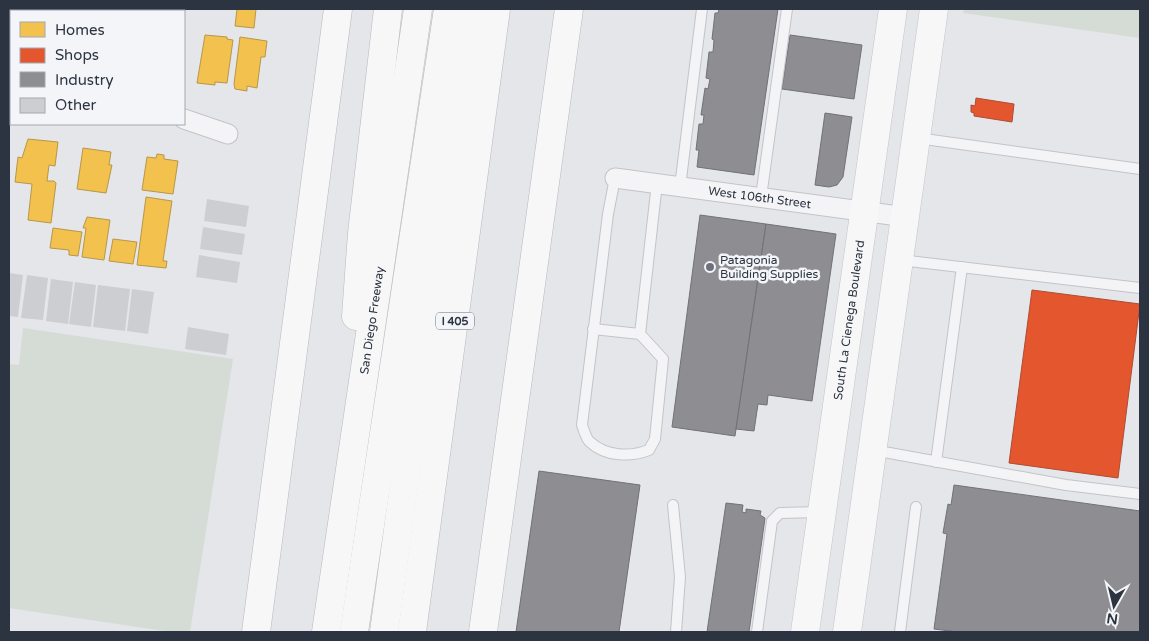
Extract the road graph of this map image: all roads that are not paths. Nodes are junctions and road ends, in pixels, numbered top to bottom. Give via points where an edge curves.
1 (338, 9) edge
2 (388, 9) edge
3 (418, 9) edge
4 (448, 9) edge
5 (469, 9) edge
6 (496, 9) edge
7 (570, 9) edge
8 (702, 9) edge
9 (787, 9) edge
10 (893, 9) edge
11 (934, 9) edge
12 (185, 119) edge
13 (228, 134) dead end
14 (916, 137) junction
15 (1140, 168) edge
16 (616, 178) joint
17 (657, 184) junction
18 (680, 187) junction
19 (760, 197) junction
20 (865, 211) junction
21 (906, 217) junction
22 (899, 260) junction
23 (962, 267) junction
24 (1140, 288) edge
25 (594, 328) junction
26 (640, 334) junction
27 (872, 450) junction
28 (936, 462) junction
29 (1140, 494) edge
30 (673, 505) dead end
31 (916, 507) dead end
32 (822, 512) junction
33 (336, 564) junction
34 (256, 632) edge
35 (326, 632) edge
36 (354, 632) edge
37 (384, 632) edge
38 (412, 632) edge
39 (483, 632) edge
40 (676, 632) edge
41 (757, 632) edge
42 (805, 632) edge
43 (847, 632) edge
44 (900, 632) edge

1 - 34 main road
2 - 33 main road via 362,234
3 - 33 main road, San Diego Freeway
4 - 36 main road
5 - 37 main road
6 - 38 main road, I 405
7 - 39 main road
8 - 18 lane
9 - 19 lane
10 - 20 main road, South La Cienega Boulevard
11 - 14 main road
12 - 13 street
14 - 15 lane
14 - 21 main road
16 - 17 street, West 106th Street
16 - 25 lane via 608,214
17 - 18 street, West 106th Street
17 - 26 lane
18 - 19 street, West 106th Street
19 - 20 street, West 106th Street
20 - 21 street, West 106th Street
20 - 32 main road, South La Cienega Boulevard
21 - 22 main road
22 - 23 lane
22 - 27 main road
23 - 24 lane
23 - 28 lane
25 - 26 lane
25 - 26 lane via 582,425 588,442 606,452 635,456 649,450 655,439 663,359
27 - 28 lane
27 - 43 main road
28 - 29 lane via 1066,485
30 - 40 lane via 680,577
31 - 44 lane
32 - 41 lane via 780,513 772,521
32 - 42 main road, South La Cienega Boulevard
33 - 35 main road, San Diego Freeway

